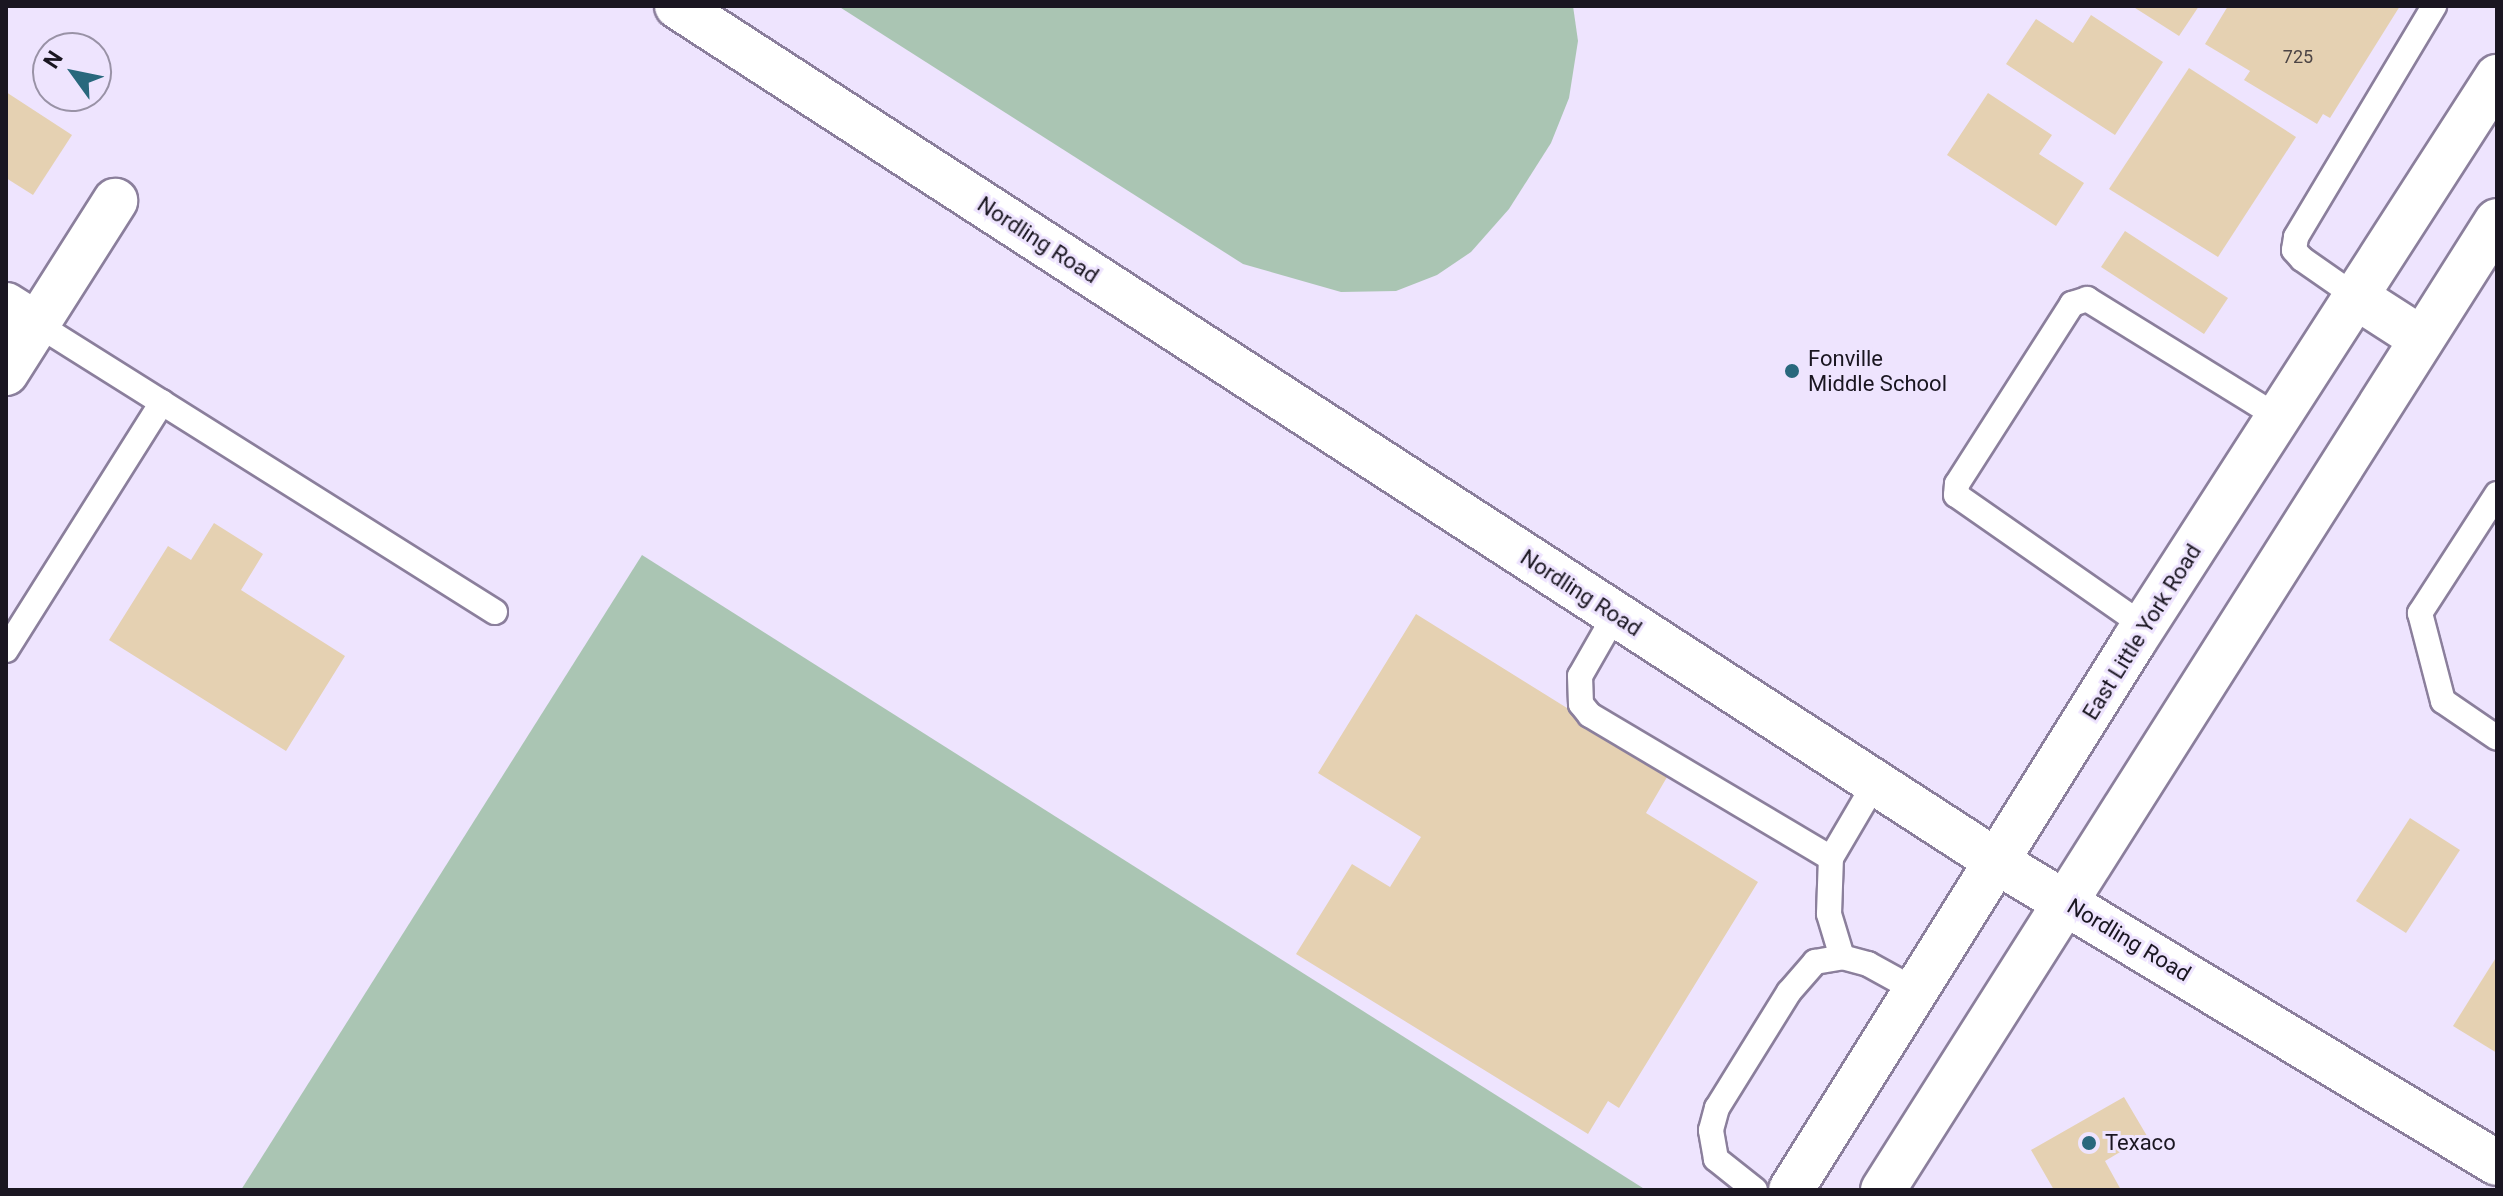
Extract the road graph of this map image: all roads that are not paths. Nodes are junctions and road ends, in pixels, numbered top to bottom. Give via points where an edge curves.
1 (677, 6) edge
2 (2434, 6) edge
3 (2497, 77) edge
4 (115, 201) dead end
5 (2497, 221) edge
6 (2358, 298) junction
7 (21, 314) edge
8 (2420, 338) junction
9 (6, 373) edge
10 (162, 402) junction
11 (2280, 418) junction
12 (2497, 494) edge
13 (495, 612) dead end
14 (1615, 615) junction
15 (2144, 626) junction
16 (6, 650) edge
17 (2497, 738) edge
18 (1875, 783) junction
19 (1831, 858) junction
20 (1999, 863) junction
21 (2066, 902) junction
22 (1842, 957) junction
23 (1917, 991) junction
24 (2497, 1163) edge
25 (1755, 1190) edge
26 (1791, 1190) edge
27 (1883, 1190) edge

1 - 14 main road, Nordling Road
2 - 6 lane via 2296,237 2294,250 2302,259
3 - 6 main road, East Little York Road
4 - 7 main road
5 - 8 main road
6 - 8 main road
6 - 11 main road, East Little York Road
7 - 9 main road
7 - 10 lane
8 - 21 main road
10 - 13 lane
10 - 16 lane
11 - 15 main road, East Little York Road
11 - 15 lane via 2087,299 2072,304 1957,484 1956,495
12 - 17 lane via 2420,613 2443,701
14 - 18 main road, Nordling Road
14 - 19 lane via 1580,676 1581,704 1590,715
15 - 20 main road, East Little York Road
18 - 19 lane
18 - 20 main road, Nordling Road
19 - 22 lane via 1829,914
20 - 21 main road, Nordling Road
20 - 23 main road, East Little York Road
21 - 24 main road, Nordling Road
21 - 27 main road
22 - 23 lane via 1868,964
22 - 25 lane via 1815,962 1789,992 1717,1108 1711,1130 1716,1159
23 - 26 main road, East Little York Road

